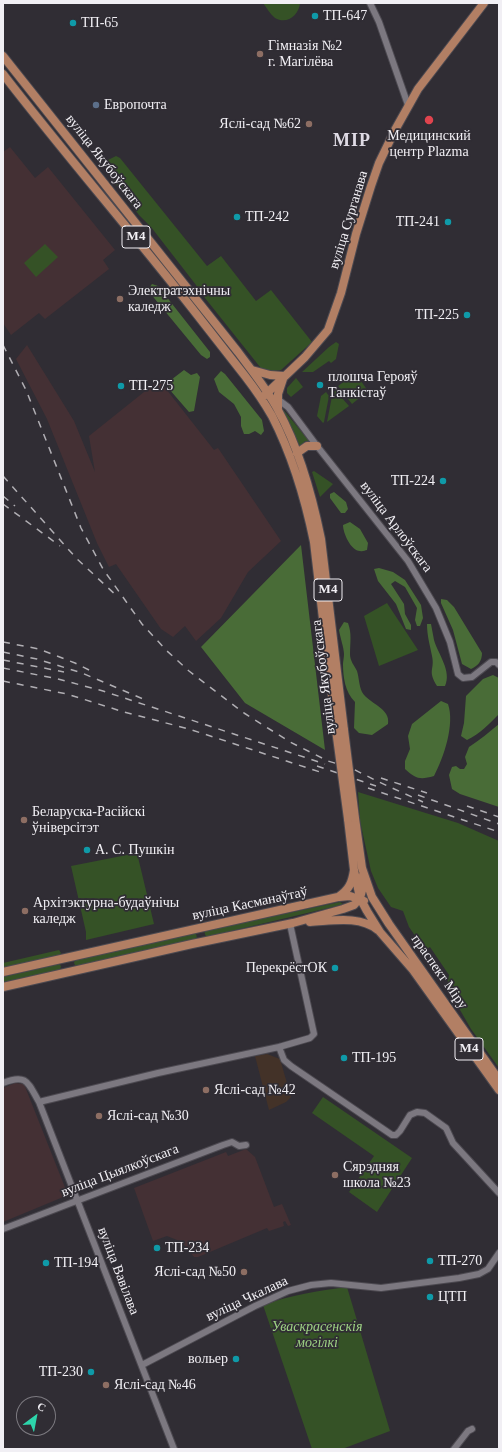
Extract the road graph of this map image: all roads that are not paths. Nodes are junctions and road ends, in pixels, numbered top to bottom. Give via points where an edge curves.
1 (370, 3) edge
2 (484, 3) edge
3 (3, 56) edge
4 (3, 74) edge
5 (408, 105) junction
6 (252, 370) junction
7 (284, 376) junction
8 (265, 396) junction
9 (278, 399) junction
10 (278, 411) junction
11 (317, 446) junction
12 (294, 456) junction
13 (499, 665) edge
14 (360, 871) junction
15 (338, 897) junction
16 (360, 898) junction
17 (343, 909) junction
18 (292, 923) junction
19 (389, 924) junction
20 (380, 932) junction
21 (3, 972) edge
22 (3, 987) edge
23 (279, 1047) junction
24 (499, 1080) edge
25 (3, 1083) edge
26 (499, 1090) edge
27 (39, 1102) junction
28 (246, 1145) dead end
29 (499, 1192) edge
30 (78, 1201) junction
31 (3, 1229) edge
32 (499, 1253) edge
33 (142, 1365) junction
34 (472, 1429) dead end
35 (174, 1449) edge
36 (454, 1449) edge

1 - 5 street
2 - 5 main road, вуліца Сурганава
3 - 6 main road, вуліца Якубоўскага / М4
4 - 8 main road, вуліца Якубоўскага / М4
5 - 7 main road, вуліца Сурганава via 371,186 328,330
6 - 7 main road
6 - 8 main road, вуліца Якубоўскага / М4
7 - 8 main road, вуліца Сурганава
7 - 9 main road
8 - 9 street
8 - 10 main road, вуліца Якубоўскага / М4
8 - 12 main road, вуліца Якубоўскага / М4 via 279,430
9 - 10 main road
9 - 11 street via 288,407
10 - 12 main road, вуліца Якубоўскага / М4
11 - 12 main road via 307,446
11 - 13 street, вуліца Арлоўскага via 423,583 450,642 458,674 467,679 491,662
12 - 14 main road, вуліца Якубоўскага / М4, bridge via 314,542
14 - 15 main road via 345,893
14 - 16 main road, праспект Міру / М4
14 - 19 main road, праспект Міру / М4
15 - 16 main road, вуліца Касманаўтаў
15 - 17 main road via 348,900 348,905
15 - 21 main road, вуліца Касманаўтаў
16 - 17 main road via 350,907
16 - 19 main road
16 - 20 main road, праспект Міру / М4
17 - 18 main road, вуліца Касманаўтаў
18 - 20 main road, вуліца Касманаўтаў via 355,920 369,924
18 - 22 main road, вуліца Касманаўтаў
18 - 23 street via 314,1034 310,1038
19 - 24 main road, праспект Міру / М4
20 - 26 main road, праспект Міру / М4 via 413,970
23 - 27 street
23 - 29 street via 284,1060 291,1066 392,1134 396,1135 410,1115 417,1112 425,1113 446,1128 453,1143
25 - 27 street, вуліца Вавілава via 17,1078 22,1079 27,1082
27 - 30 street, вуліца Вавілава
28 - 30 street, вуліца Цыялкоўскага via 239,1146 232,1142 223,1145
30 - 31 street, вуліца Цыялкоўскага
30 - 33 street, вуліца Вавілава
32 - 33 street, вуліца Чкалава via 488,1269 479,1274 459,1278 381,1288 331,1283 288,1291
33 - 35 street, вуліца Вавілава
34 - 36 street

